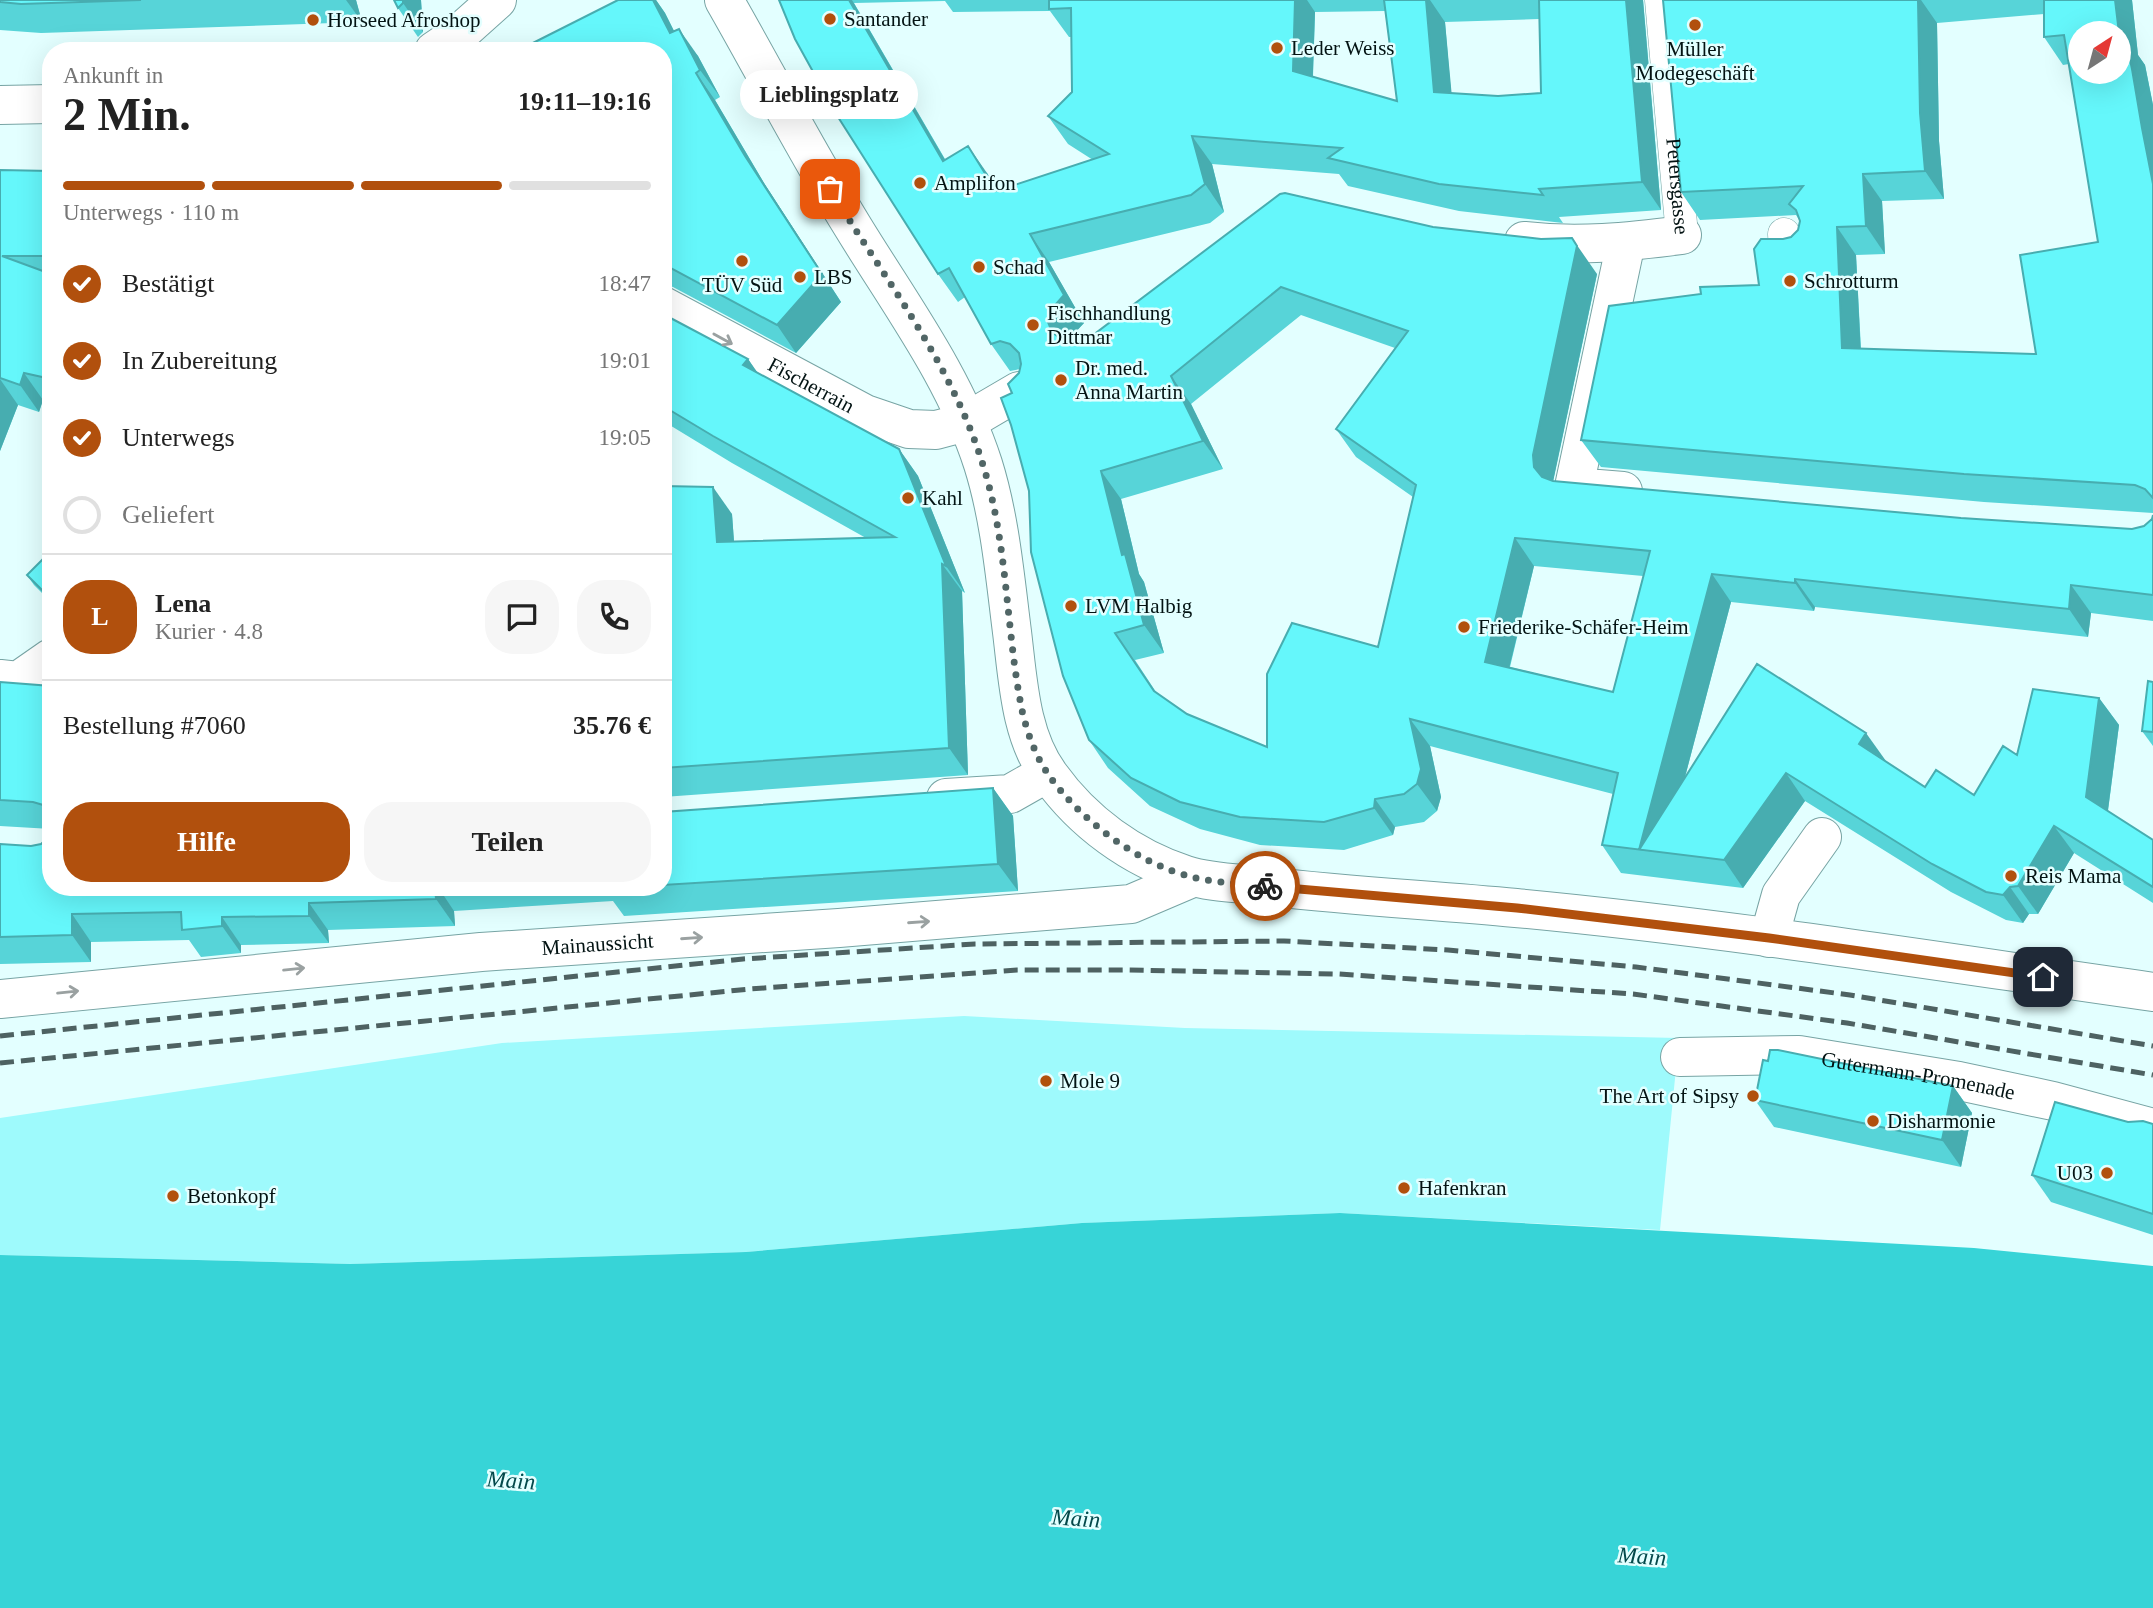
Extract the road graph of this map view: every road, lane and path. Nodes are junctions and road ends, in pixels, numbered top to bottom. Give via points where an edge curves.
1 (498, 0) edge
2 (724, 0) edge
3 (1661, 0) edge
4 (447, 42) edge
5 (42, 104) edge
6 (0, 105) edge
7 (1682, 235) joint
8 (1496, 237) edge
9 (1626, 242) junction
10 (672, 311) edge
11 (1019, 391) edge
12 (966, 422) junction
13 (1656, 494) edge
14 (42, 664) edge
15 (0, 679) edge
16 (1047, 773) junction
17 (913, 801) edge
18 (1822, 836) dead end
19 (1192, 877) junction
20 (1769, 938) junction
21 (2153, 992) edge
22 (0, 999) edge
23 (1680, 1057) dead end
24 (2153, 1128) edge

1 - 4 street
2 - 12 street via 804,146 945,375
3 - 7 street, Petersgasse
5 - 6 street
7 - 9 street, Petersgasse
8 - 9 street, Petersgasse via 1563,245
9 - 13 street via 1574,487
10 -> 12 street, Fischerrain via 865,414 909,429 936,430
11 - 12 street, Fischerrain
12 - 16 street via 993,509 1020,702
14 - 15 street via 18,681
16 - 17 street via 1010,794
16 - 19 street via 1103,832
18 - 20 street via 1781,895
19 - 20 street
22 -> 19 street, Mainaussicht via 481,952 1131,904
20 - 21 street
23 - 24 street, Gutermann-Promenade via 1799,1055 1959,1081

